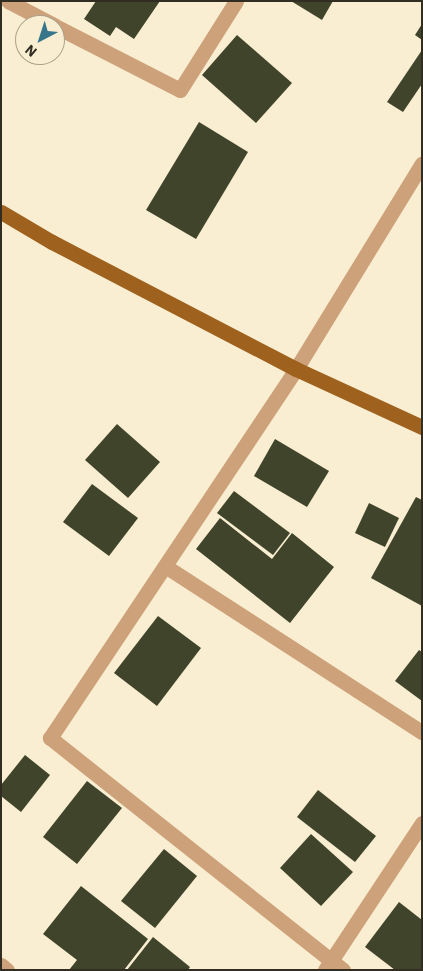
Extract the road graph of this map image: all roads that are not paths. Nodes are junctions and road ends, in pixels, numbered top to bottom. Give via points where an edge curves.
1 (8, 1) edge
2 (236, 1) edge
3 (35, 15) edge
4 (65, 31) edge
5 (422, 162) edge
6 (1, 212) edge
7 (296, 369) junction
8 (422, 428) edge
9 (165, 566) junction
10 (422, 732) edge
11 (422, 823) edge
12 (1, 965) edge
13 (328, 965) edge
14 (7, 970) edge
15 (343, 970) edge

1 - 3 street
2 - 4 street via 180,90
5 - 7 street
6 - 7 main road via 52,242
7 - 8 main road
7 - 9 street
9 - 10 street
9 - 13 street via 50,738
11 - 13 street
12 - 14 street
13 - 15 street

